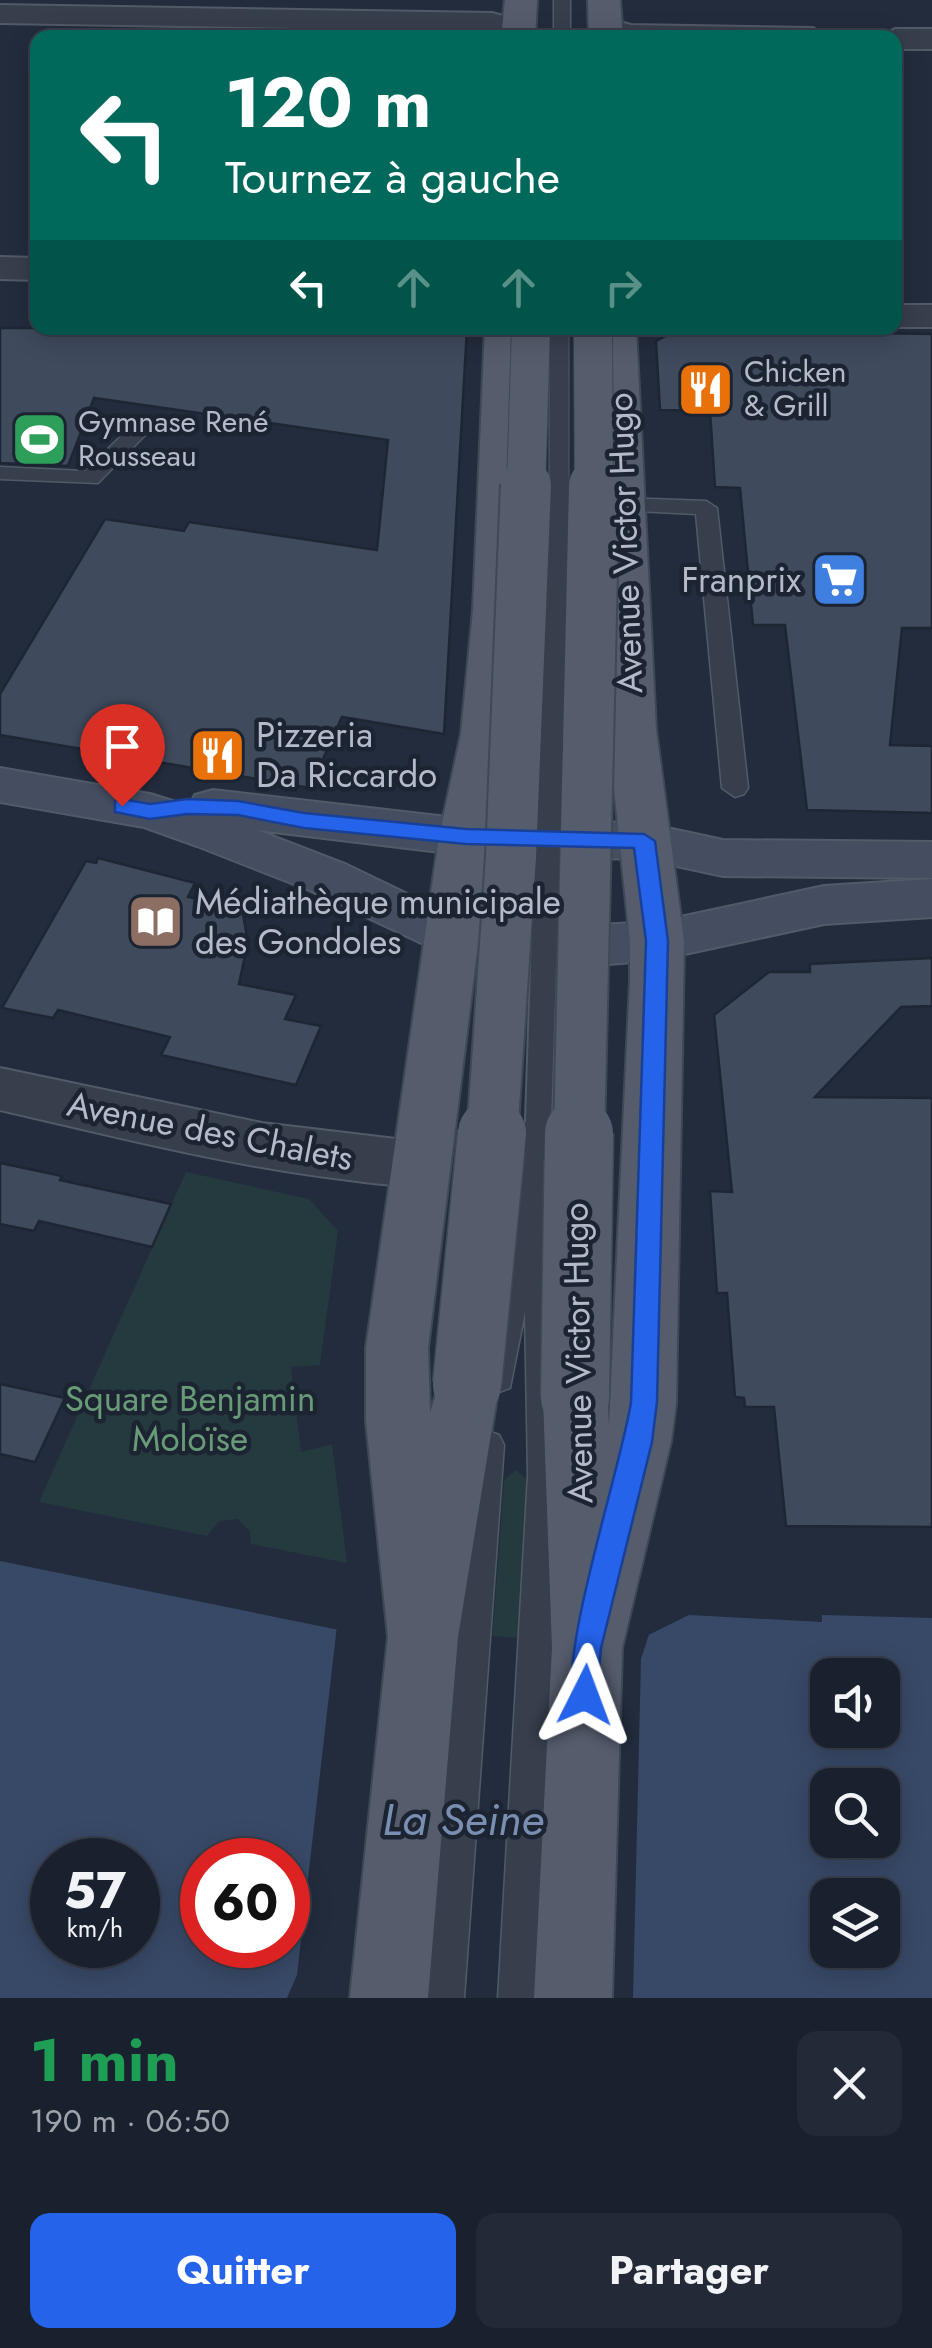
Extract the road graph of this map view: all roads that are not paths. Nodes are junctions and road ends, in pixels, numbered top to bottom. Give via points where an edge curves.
1 (562, 0) edge
2 (0, 14) edge
3 (519, 22) edge
4 (562, 30) edge
5 (902, 39) edge
6 (932, 39) edge
7 (0, 268) edge
8 (30, 268) edge
9 (902, 316) edge
10 (932, 316) edge
11 (505, 335) edge
12 (531, 335) edge
13 (559, 335) edge
14 (592, 335) edge
15 (616, 335) edge
16 (148, 422) dead end
17 (0, 474) edge
18 (624, 505) junction
19 (0, 785) edge
20 (735, 788) dead end
21 (150, 812) junction
22 (466, 837) junction
23 (644, 841) junction
24 (932, 860) edge
25 (932, 898) edge
26 (451, 938) junction
27 (657, 941) junction
28 (0, 1089) edge
29 (538, 1143) junction
30 (422, 1164) junction
31 (448, 1638) junction
32 (587, 1648) junction
33 (389, 1998) edge
34 (445, 1998) edge
35 (518, 1998) edge
36 (573, 1998) edge

1 - 4 lane
2 - 3 street
5 - 6 street
7 - 8 street
9 - 10 street
11 - 22 main road via 495,627 486,734
12 - 31 main road, bridge via 520,742 495,1140
13 - 29 lane, Avenue Victor Hugo, bridge via 560,586
14 - 32 main road, Avenue Victor Hugo, bridge via 593,587 575,1398
15 - 18 main road, Avenue Victor Hugo
16 - 17 lane via 90,478
18 - 20 lane via 706,508
18 - 23 main road, Avenue Victor Hugo via 632,730
19 - 21 main road
21 - 22 main road via 238,808
21 - 26 main road via 294,862
22 - 23 main road
22 - 26 main road
23 - 24 main road via 723,858
23 - 27 main road, Avenue Victor Hugo
25 - 27 main road via 824,905
26 - 27 main road
26 - 30 main road
27 - 32 main road, Avenue Victor Hugo via 644,1402
28 - 30 street, Avenue des Chalets via 193,1132 362,1161
29 - 31 lane via 484,1470
29 - 35 lane via 544,1475
30 - 31 main road via 397,1348 398,1422
31 - 33 main road
31 - 34 lane
32 - 36 main road

